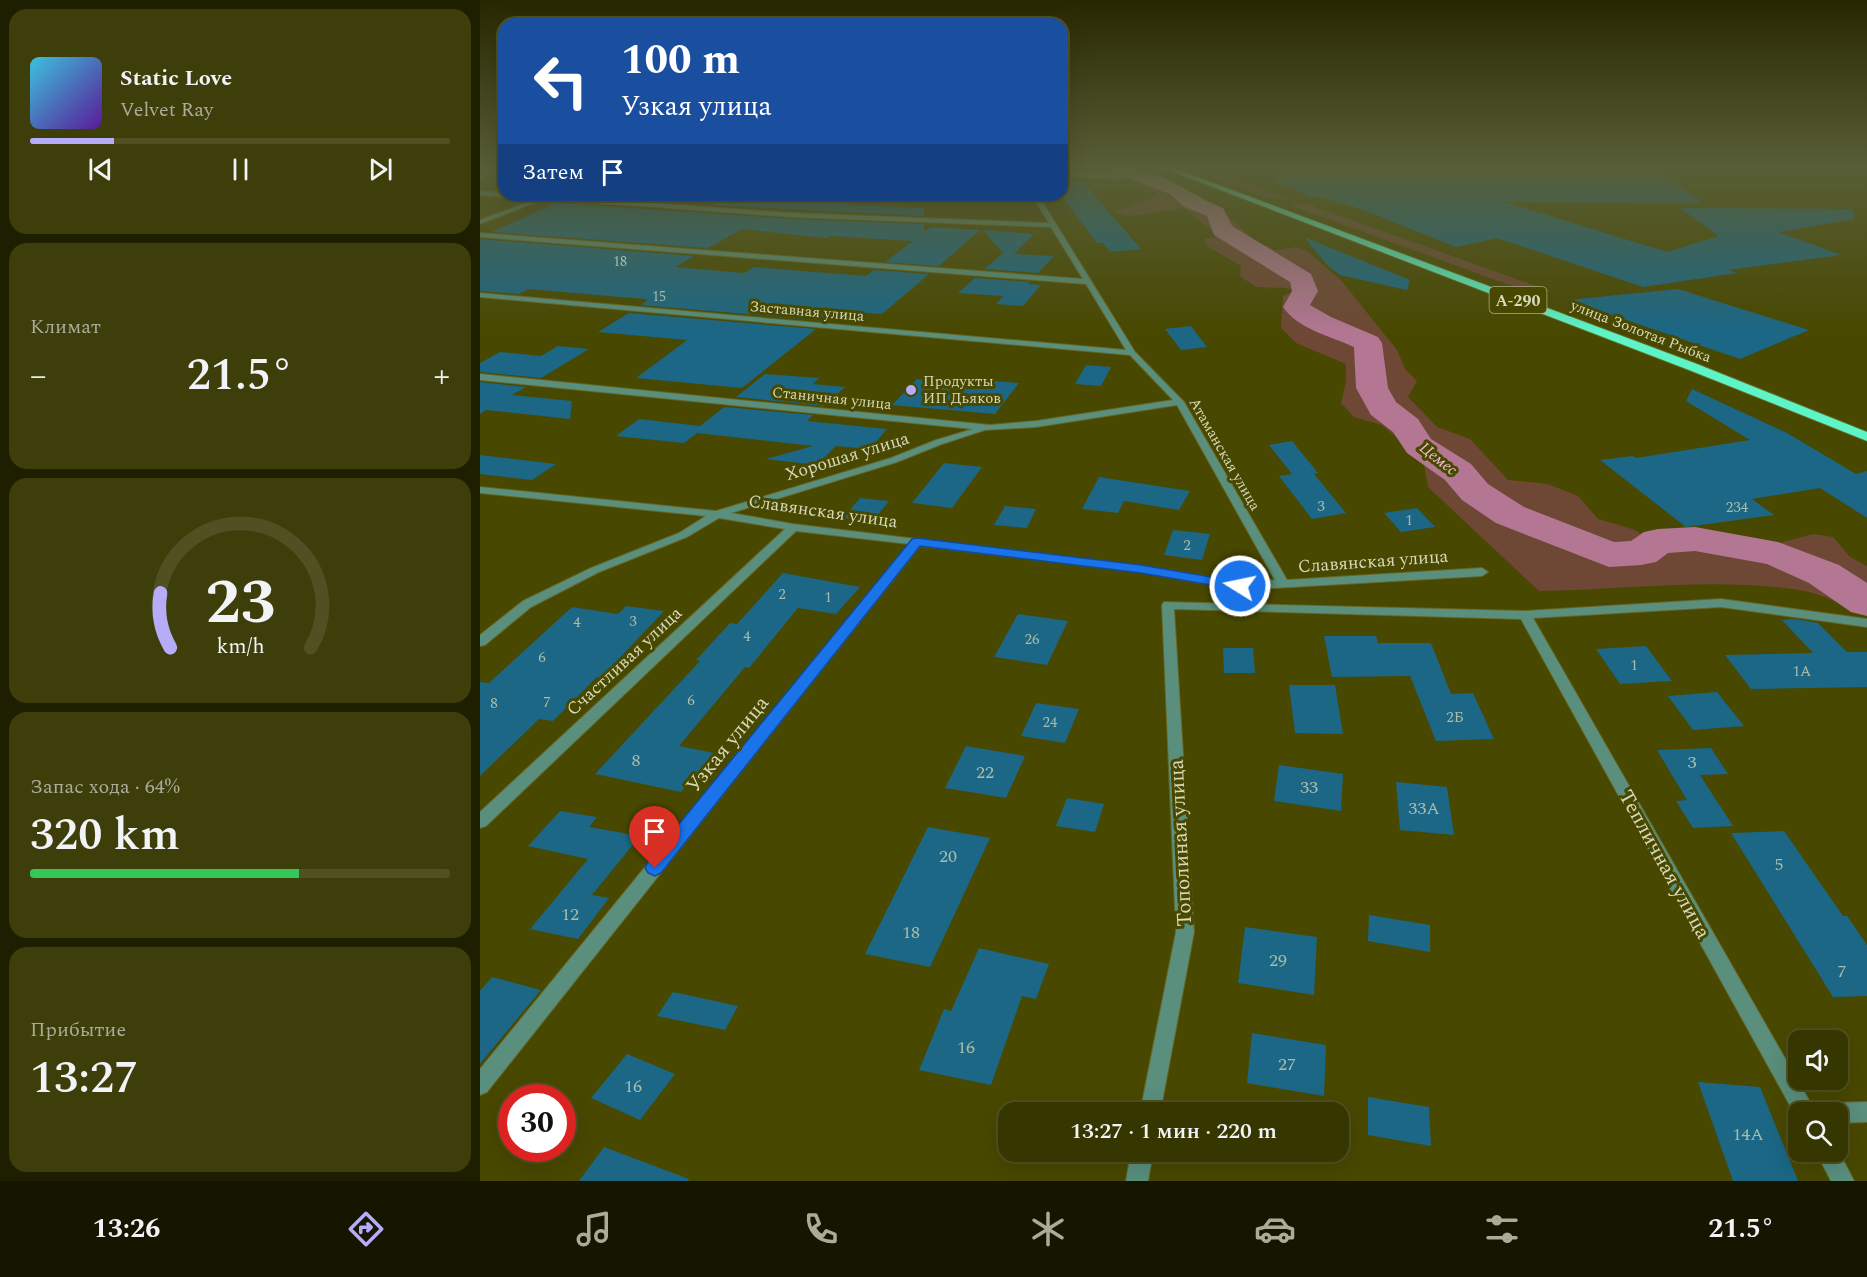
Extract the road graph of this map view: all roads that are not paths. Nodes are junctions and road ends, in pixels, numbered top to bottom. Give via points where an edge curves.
1 (1010, 223) edge
2 (1313, 223) edge
3 (1055, 225) joint
4 (480, 235) edge
5 (1090, 282) junction
6 (480, 295) edge
7 (1132, 353) junction
8 (480, 377) edge
9 (1180, 402) junction
10 (990, 428) junction
11 (1867, 437) edge
12 (482, 491) edge
13 (717, 514) junction
14 (793, 527) junction
15 (917, 542) junction
16 (1482, 572) dead end
17 (1282, 584) junction
18 (1525, 615) junction
19 (1864, 622) edge
20 (480, 642) edge
21 (480, 822) edge
22 (480, 1085) edge
23 (1152, 1102) edge
24 (1799, 1102) edge
25 (1848, 1112) edge
26 (1867, 1112) edge
27 (1140, 1162) edge
28 (1833, 1162) edge
29 (1137, 1181) edge
30 (1843, 1181) edge

1 - 3 street
2 - 11 highway, улица Золотая Рыбка / А-290
3 - 5 street, Атаманская улица
4 - 5 street
5 - 7 street, Атаманская улица
6 - 7 street, Заставная улица
7 - 9 street, Атаманская улица
8 - 10 street, Станичная улица
9 - 10 street, Станичная улица
9 - 17 street, Атаманская улица
10 - 13 street, Хорошая улица
12 - 13 street, Славянская улица
13 - 14 street, Славянская улица
13 - 20 street, Хорошая улица via 683,535 595,570 527,604
14 - 15 street, Славянская улица
14 - 21 street, Счастливая улица
15 - 17 street, Славянская улица via 1141,569 1240,586
15 - 22 street, Узкая улица
16 - 17 street, Славянская улица
18 - 19 street via 1721,603
18 - 23 street, Тополиная улица via 1168,605 1185,932
18 - 24 street, Тепличная улица
25 - 26 street
27 - 29 street
28 - 30 street

